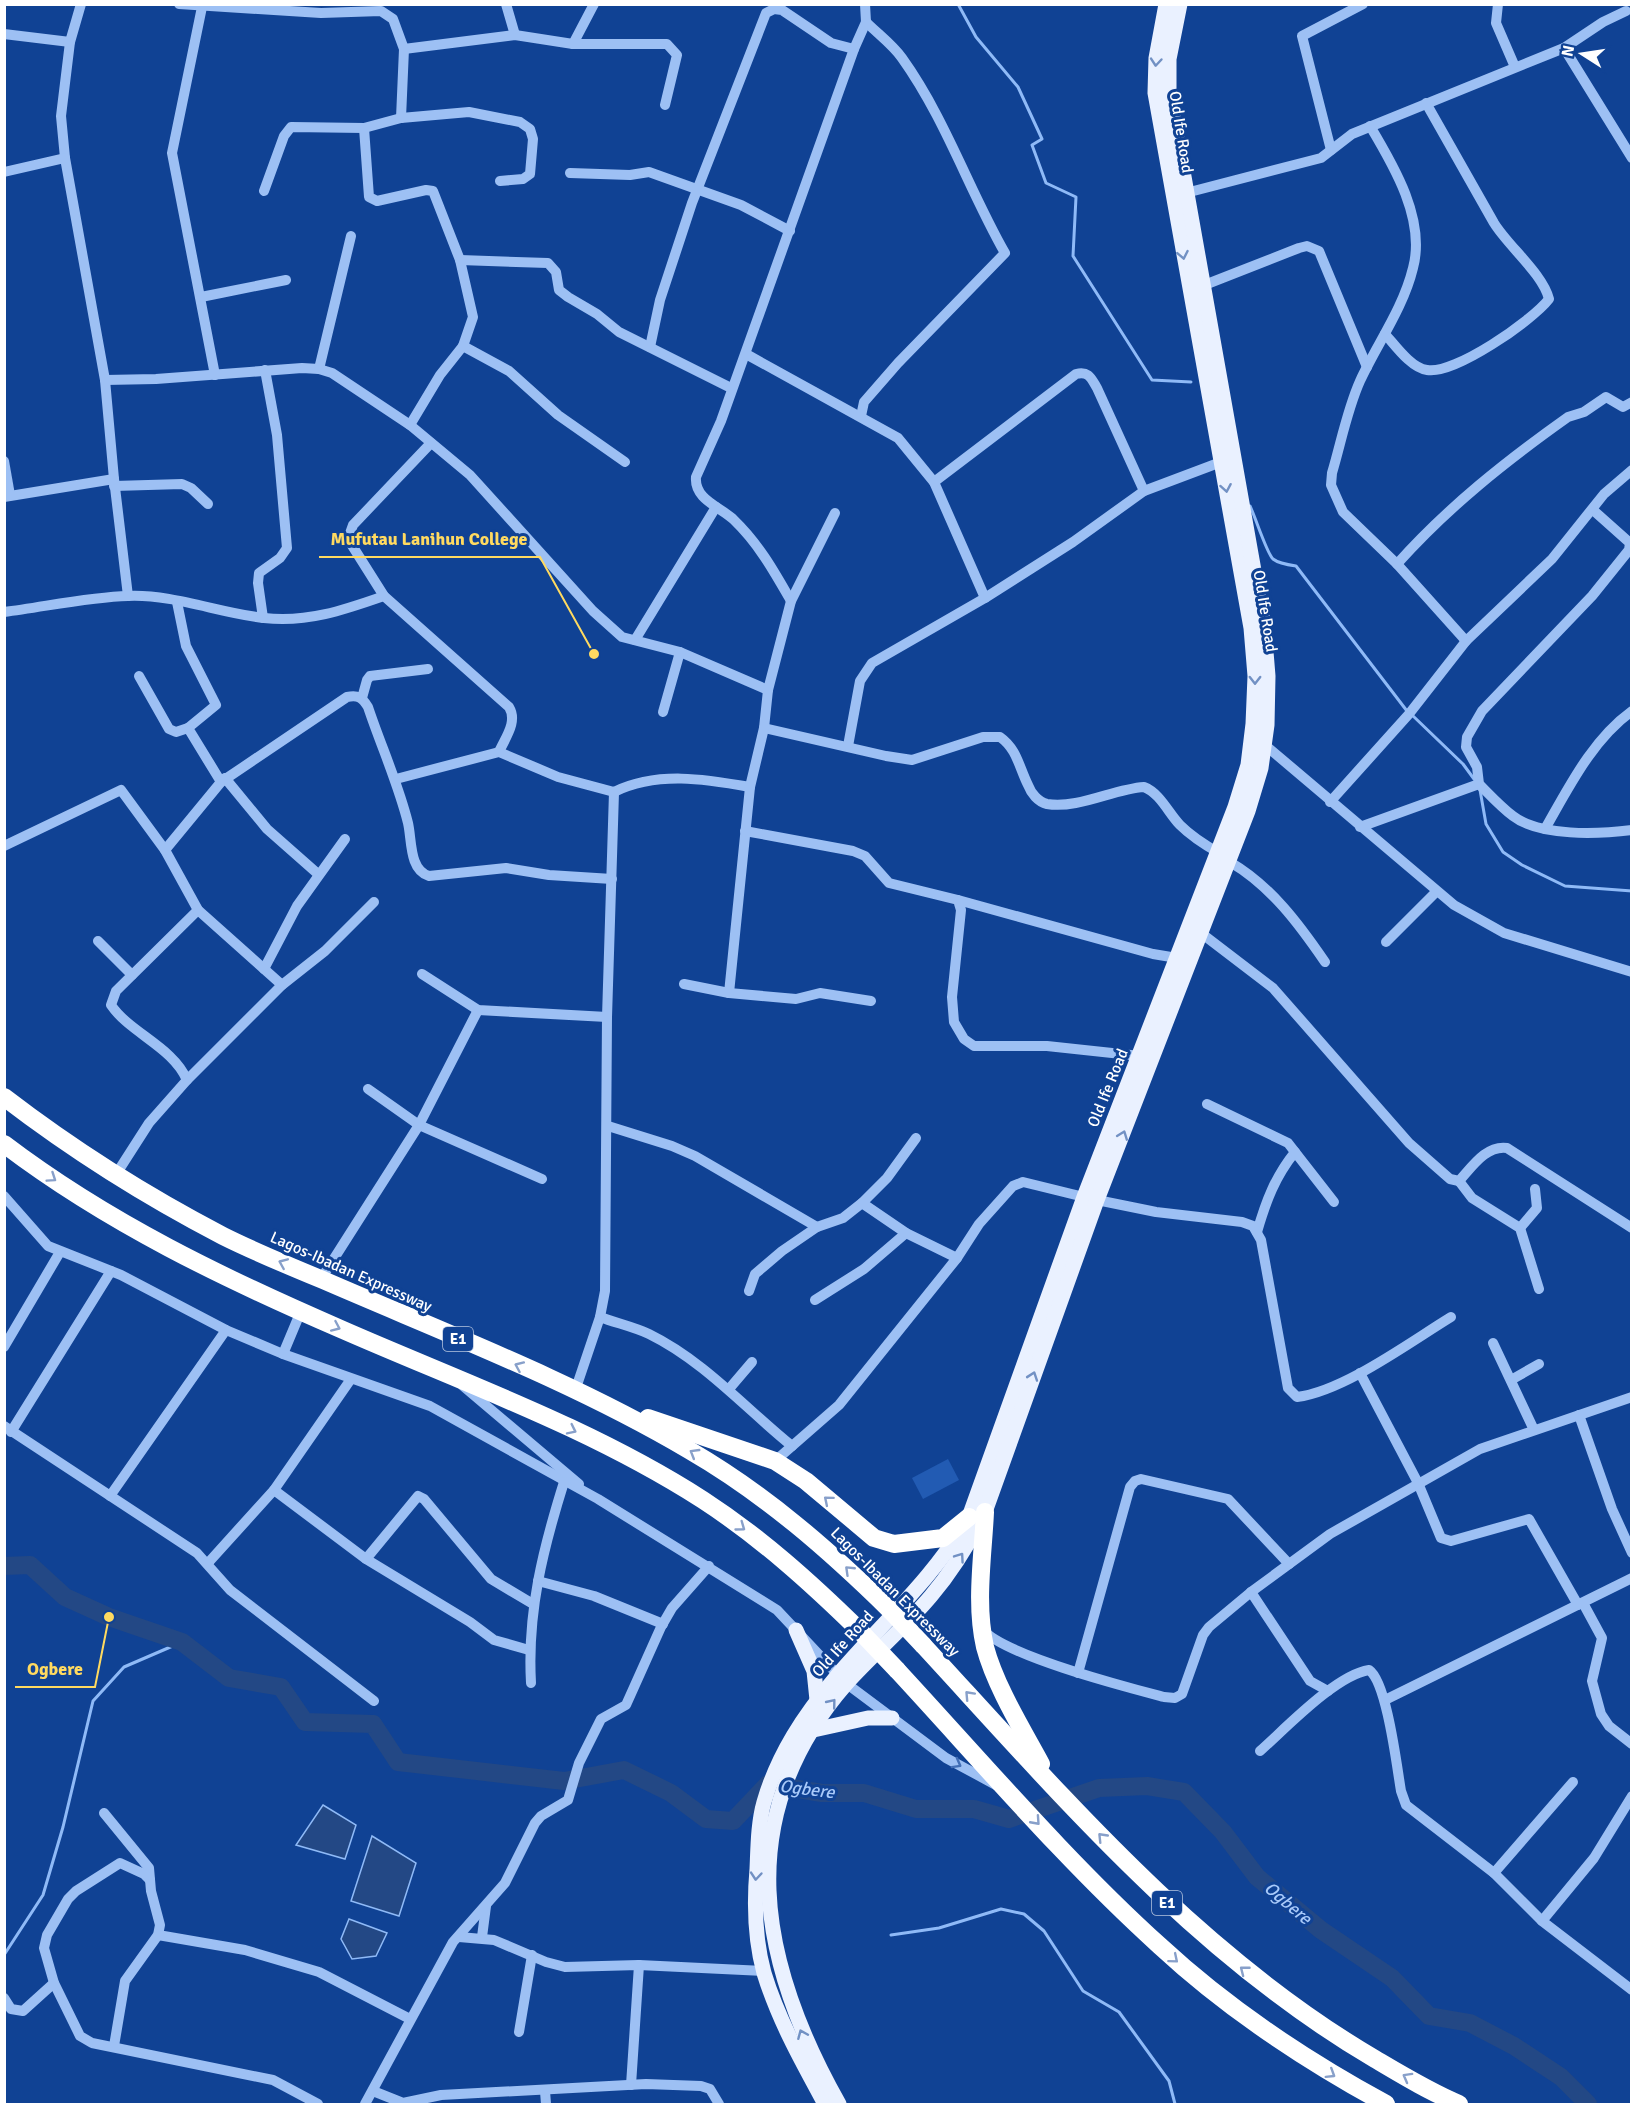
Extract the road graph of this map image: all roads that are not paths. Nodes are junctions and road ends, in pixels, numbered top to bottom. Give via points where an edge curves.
1 (81, 4) edge
2 (179, 4) edge
3 (506, 4) edge
4 (594, 4) edge
5 (865, 4) edge
6 (1166, 4) edge
7 (1180, 4) edge
8 (1362, 4) edge
9 (1498, 4) edge
10 (202, 7) junction
11 (380, 8) edge
12 (1626, 11) dead end
13 (866, 22) junction
14 (4, 34) edge
15 (515, 35) junction
16 (70, 42) junction
17 (573, 44) junction
18 (1564, 48) junction
19 (404, 49) junction
20 (854, 50) junction
21 (1515, 68) junction
22 (1426, 103) junction
23 (665, 105) dead end
24 (400, 118) junction
25 (1370, 126) junction
26 (364, 128) junction
27 (1331, 150) junction
28 (66, 158) junction
29 (1632, 158) edge
30 (4, 172) edge
31 (570, 172) dead end
32 (500, 181) dead end
33 (264, 191) dead end
34 (698, 191) junction
35 (1180, 195) junction
36 (790, 231) junction
37 (351, 236) dead end
38 (460, 260) junction
39 (286, 280) dead end
40 (1202, 286) junction
41 (201, 297) junction
42 (1385, 334) junction
43 (463, 346) junction
44 (650, 347) junction
45 (746, 354) junction
46 (1367, 367) junction
47 (319, 369) junction
48 (265, 370) junction
49 (215, 375) junction
50 (105, 380) junction
51 (731, 388) junction
52 (1632, 402) edge
53 (861, 416) junction
54 (410, 425) junction
55 (431, 442) junction
56 (4, 461) edge
57 (625, 462) dead end
58 (1221, 462) junction
59 (1632, 470) edge
60 (934, 482) junction
61 (114, 483) junction
62 (1144, 491) junction
63 (7, 496) edge
64 (208, 504) dead end
65 (716, 507) junction
66 (1593, 510) junction
67 (835, 513) dead end
68 (1244, 552) junction
69 (1398, 564) junction
70 (128, 596) junction
71 (384, 596) junction
72 (985, 598) junction
73 (791, 601) junction
74 (177, 602) junction
75 (4, 612) edge
76 (263, 618) junction
77 (635, 640) junction
78 (1466, 641) junction
79 (680, 652) junction
80 (428, 669) dead end
81 (139, 676) dead end
82 (768, 690) junction
83 (362, 698) junction
84 (1632, 711) edge
85 (663, 712) dead end
86 (188, 728) junction
87 (764, 728) junction
88 (1265, 745) junction
89 (848, 746) junction
90 (499, 752) junction
91 (396, 779) junction
92 (223, 780) junction
93 (1479, 784) junction
94 (750, 787) junction
95 (614, 792) junction
96 (1330, 802) junction
97 (1360, 826) junction
98 (1545, 829) junction
99 (1632, 830) edge
100 (745, 831) junction
101 (345, 839) dead end
102 (4, 846) edge
103 (165, 850) junction
104 (1224, 858) junction
105 (318, 874) junction
106 (612, 879) junction
107 (1436, 892) junction
108 (958, 900) junction
109 (374, 902) dead end
110 (198, 910) junction
111 (1201, 933) junction
112 (98, 941) dead end
113 (1386, 942) dead end
114 (1177, 958) junction
115 (1325, 962) dead end
116 (264, 969) junction
117 (1632, 972) edge
118 (422, 974) dead end
119 (132, 975) junction
120 (282, 984) junction
121 (684, 984) dead end
122 (729, 993) junction
123 (871, 1001) dead end
124 (478, 1010) junction
125 (607, 1017) junction
126 (1140, 1056) junction
127 (187, 1080) junction
128 (368, 1089) dead end
129 (4, 1097) edge
130 (1208, 1104) dead end
131 (419, 1125) junction
132 (608, 1126) junction
133 (916, 1138) dead end
134 (4, 1144) edge
135 (1295, 1152) junction
136 (1103, 1167) junction
137 (115, 1176) junction
138 (542, 1179) dead end
139 (1459, 1181) junction
140 (1535, 1189) dead end
141 (4, 1196) edge
142 (1091, 1198) junction
143 (1334, 1202) dead end
144 (862, 1203) junction
145 (817, 1227) junction
146 (1520, 1228) junction
147 (1632, 1228) edge
148 (1257, 1232) junction
149 (906, 1233) junction
150 (60, 1252) junction
151 (957, 1258) junction
152 (111, 1271) junction
153 (321, 1279) junction
154 (1539, 1289) dead end
155 (749, 1292) dead end
156 (815, 1300) dead end
157 (301, 1311) junction
158 (600, 1317) junction
159 (1451, 1317) dead end
160 (226, 1330) junction
161 (1493, 1343) dead end
162 (4, 1347) edge
163 (283, 1354) junction
164 (752, 1362) dead end
165 (1539, 1364) dead end
166 (1360, 1372) junction
167 (450, 1375) junction
168 (351, 1379) junction
169 (1511, 1380) junction
170 (729, 1389) junction
171 (575, 1391) junction
172 (1632, 1397) edge
173 (616, 1411) junction
174 (1579, 1415) junction
175 (8, 1429) edge
176 (1534, 1430) junction
177 (792, 1446) junction
178 (776, 1461) junction
179 (564, 1482) junction
180 (1418, 1483) junction
181 (274, 1490) junction
182 (110, 1496) junction
183 (598, 1499) junction
184 (977, 1515) junction
185 (1632, 1553) edge
186 (366, 1559) junction
187 (208, 1563) junction
188 (1289, 1564) junction
189 (709, 1566) junction
190 (1632, 1578) edge
191 (538, 1581) junction
192 (1251, 1592) junction
193 (533, 1604) junction
194 (1581, 1604) junction
195 (663, 1624) junction
196 (982, 1629) junction
197 (796, 1630) junction
198 (529, 1650) junction
199 (1078, 1673) junction
200 (842, 1679) junction
201 (531, 1683) dead end
202 (1328, 1691) junction
203 (817, 1700) junction
204 (1385, 1700) junction
205 (374, 1701) dead end
206 (892, 1718) junction
207 (809, 1731) junction
208 (1632, 1744) edge
209 (1260, 1751) dead end
210 (784, 1767) junction
211 (1573, 1782) dead end
212 (1053, 1786) junction
213 (1012, 1794) junction
214 (1632, 1796) edge
215 (770, 1804) junction
216 (104, 1813) dead end
217 (1494, 1873) junction
218 (150, 1880) junction
219 (486, 1906) junction
220 (1542, 1921) junction
221 (158, 1935) junction
222 (459, 1937) junction
223 (482, 1937) junction
224 (532, 1955) junction
225 (639, 1965) junction
226 (764, 1971) junction
227 (54, 1983) junction
228 (1632, 1990) edge
229 (4, 1998) edge
230 (410, 2019) junction
231 (519, 2032) dead end
232 (114, 2046) junction
233 (631, 2085) junction
234 (373, 2091) junction
235 (545, 2091) junction
236 (441, 2100) edge
237 (318, 2104) edge
238 (365, 2104) edge
239 (399, 2104) edge
240 (546, 2104) edge
241 (719, 2104) edge
242 (825, 2104) edge
243 (839, 2104) edge
244 (1386, 2104) edge
245 (1459, 2104) edge

1 - 16 street
2 - 10 street
3 - 15 street
4 - 17 street
5 - 13 street
6 -> 35 main road, Old Ife Road via 1156,58 1155,93
7 - 35 main road, Old Ife Road via 1169,59 1169,92
8 - 27 street via 1302,36
9 - 21 street via 1496,23
10 - 11 street via 321,13
10 - 41 street via 172,153
11 - 19 street via 393,19
12 - 18 street
13 - 20 street
13 - 53 street via 902,57 943,128 1005,253 898,363 864,402
14 - 16 street
15 - 17 street
15 - 19 street
16 - 28 street via 61,116
17 - 23 street via 659,43 674,48 677,55
18 - 21 street
18 - 29 street
19 - 24 street
20 - 34 street via 831,43 782,10 766,13
20 - 36 street
21 - 22 street
22 - 25 street
22 - 42 street via 1494,223 1539,280 1549,299 1489,346 1442,370 1425,370
24 - 26 street
24 - 32 street via 469,112 520,122 530,129 533,139 530,174 523,179
25 - 27 street
25 - 42 street via 1389,158 1415,230 1413,268
26 - 33 street via 287,129
26 - 38 street via 371,200 433,191
27 - 35 street via 1321,158
28 - 30 street
28 - 50 street
31 - 34 street via 630,176 649,172
34 - 36 street via 741,205
34 - 44 street via 670,268
35 - 40 main road, Old Ife Road
35 -> 58 main road, Old Ife Road
36 - 45 street
37 - 47 street
38 - 43 street via 473,317
38 - 44 street via 548,263 556,272 559,290 567,297 618,332
39 - 41 street
40 - 46 street via 1299,248 1315,248 1320,251
40 - 68 main road, Old Ife Road
41 - 49 street
42 - 46 street
43 - 54 street
43 - 57 street via 509,371 558,415
44 - 51 street
45 - 51 street
45 - 53 street
46 - 69 street via 1331,485 1343,512
47 - 48 street
47 - 54 street via 343,379
48 - 49 street
48 - 76 street via 277,435 287,548 259,573
49 - 50 street
50 - 61 street
51 - 65 street via 721,422 696,477 699,493
52 - 69 street via 1623,407 1606,397 1584,412 1568,417 1434,523
53 - 60 street via 898,438
54 - 55 street
55 - 71 street via 349,531 350,546
55 - 77 street via 470,476 607,626 622,637
56 - 63 street
58 - 62 street
58 -> 68 main road, Old Ife Road
59 - 66 street via 1604,494
60 - 62 street via 1076,374 1084,372 1097,388
60 - 72 street
61 - 63 street
61 - 64 street via 182,484
61 - 70 street
62 - 72 street
65 - 73 street via 748,535
65 - 77 street
66 - 78 street via 1552,559
66 - 93 street via 1631,546 1592,596 1482,711 1467,737 1466,747 1477,767
67 - 73 street
68 - 88 main road, Old Ife Road via 1267,658
68 -> 104 main road, Old Ife Road via 1254,651 1254,713 1248,765
69 - 78 street
70 - 74 street
70 - 75 street
71 - 76 street via 307,618
71 - 90 street via 509,707 513,722
72 - 89 street via 872,663 860,681
73 - 82 street
74 - 76 street
74 - 86 street via 186,646 216,705
77 - 79 street
78 - 96 street via 1409,714
79 - 82 street
79 - 85 street
80 - 83 street via 370,676
81 - 86 street via 169,729 176,732
82 - 87 street
83 - 91 street
83 - 92 street via 347,697
84 - 98 street via 1602,738
86 - 92 street
87 - 89 street
87 - 94 street
88 - 96 street
88 - 104 main road, Old Ife Road via 1261,768
89 - 104 street via 912,760 983,737 1000,737 1013,749 1029,788 1045,804 1144,787 1199,842
90 - 91 street
90 - 95 street via 558,777
91 - 106 street via 416,867 421,873 429,876 506,868
92 - 103 street
92 - 105 street via 267,829
93 - 97 street
93 - 98 street via 1514,817
94 - 95 street via 694,777 630,784
94 - 100 street
95 - 106 street
96 - 97 street
97 - 107 street
98 - 99 street
100 - 108 street via 852,851 864,856 890,883
100 - 122 street
101 - 105 street
102 - 103 street via 121,790
103 - 110 street
104 - 111 main road, Old Ife Road
104 - 114 main road, Old Ife Road
104 - 115 street via 1261,883 1300,926
105 - 116 street
106 - 125 street
107 - 113 street
107 - 117 street via 1504,933
108 - 114 street
108 - 126 street via 960,932 952,997 954,1022 964,1040 974,1046 1047,1046
109 - 120 street via 325,951
110 - 116 street
110 - 119 street
136 -> 111 main road, Old Ife Road
111 - 139 street via 1273,988 1409,1143 1439,1172
112 - 119 street
114 - 126 main road, Old Ife Road
116 - 120 street
118 - 124 street
119 - 127 street via 116,991 111,1005 170,1058
120 - 127 street
121 - 122 street
122 - 123 street via 796,999 820,993
124 - 125 street
124 - 131 street
125 - 132 street
126 - 136 main road, Old Ife Road
127 - 137 street via 149,1123
128 - 131 street
129 - 137 highway, Lagos-Ibadan Expressway / E1
130 - 135 street via 1288,1143
131 - 138 street
131 - 153 street
132 - 145 street via 695,1156
132 - 158 street via 605,1291
133 - 144 street via 887,1178
134 -> 157 highway, E1 via 154,1240
135 - 143 street
135 - 148 street via 1268,1195
136 - 142 main road, Old Ife Road
153 -> 137 highway, Lagos-Ibadan Expressway / E1 via 223,1236
139 - 146 street via 1472,1198
139 - 147 street via 1486,1153 1507,1148
140 - 146 street via 1537,1208
141 - 150 street via 48,1246
142 - 148 street via 1156,1212 1242,1222
142 - 151 street via 1023,1182 1012,1186 979,1224
142 - 184 main road, Old Ife Road
144 - 145 street via 843,1218
144 - 149 street
145 - 155 street via 755,1274
146 - 154 street
148 - 166 street via 1290,1393 1310,1396
149 - 151 street
149 - 156 street via 864,1269
150 - 152 street
150 - 162 street
151 - 177 street via 839,1405
152 - 160 street
152 - 175 street
171 -> 153 highway, Lagos-Ibadan Expressway / E1
157 - 163 street
157 -> 167 highway, E1
158 - 170 street via 650,1335
158 - 171 street
159 - 166 street
160 - 163 street
160 - 182 street
161 - 169 street
163 - 168 street
164 - 170 street
165 - 169 street
166 - 180 street
167 - 183 street
167 -> 213 highway, E1, bridge via 594,1441 703,1500 769,1547 859,1630
168 - 179 street via 430,1406
168 - 181 street
169 - 176 street
170 - 177 street
171 - 173 highway, Lagos-Ibadan Expressway / E1
172 - 174 street
173 - 178 highway
212 -> 173 highway, Lagos-Ibadan Expressway / E1, bridge via 838,1559 750,1488 690,1450
174 - 176 street
174 - 185 street
175 - 182 street
176 - 180 street via 1480,1449
177 - 178 street
184 -> 178 highway via 943,1538 894,1544 874,1538
179 - 183 street
179 - 191 street via 542,1550
180 - 188 street via 1330,1534
180 - 194 street via 1441,1538 1446,1540 1529,1519
181 - 186 street
181 - 187 street
182 - 187 street
183 - 189 street
184 - 196 highway
184 - 200 main road, Old Ife Road via 964,1553 931,1596
186 - 193 street via 418,1496 491,1579
186 - 198 street via 494,1640
187 - 205 street via 230,1590
188 - 192 street
188 - 199 street via 1227,1498 1141,1479 1135,1481 1130,1487
189 - 195 street
189 - 197 street via 777,1610
190 - 194 street
191 - 193 street
191 - 195 street via 594,1596
192 - 199 street via 1203,1635 1187,1684 1176,1698
192 - 202 street via 1310,1681
193 - 198 street
194 - 204 street
194 - 208 street via 1602,1638 1592,1681 1601,1714 1609,1726
195 - 219 street via 626,1705 601,1719 576,1772 568,1800 535,1823 510,1875
196 - 199 street via 998,1642
196 - 212 highway via 992,1667
197 - 200 street
197 - 203 main road via 814,1671
198 - 201 street
200 - 203 main road, Old Ife Road
200 - 206 street
207 -> 200 main road, Old Ife Road
202 - 204 street via 1369,1670
202 - 209 street
203 - 210 main road, Old Ife Road via 797,1725
204 - 217 street via 1406,1805
206 - 207 main road via 868,1718
206 -> 213 street via 946,1758
207 - 210 main road, Old Ife Road
210 - 215 main road, Old Ife Road
211 - 217 street
245 -> 212 highway, Lagos-Ibadan Expressway / E1 via 1347,2043 1245,1972 1152,1888
213 -> 244 highway, E1 via 1151,1938 1205,1985 1301,2055
214 - 220 street via 1594,1858
215 -> 226 main road, Old Ife Road via 755,1887
243 -> 215 main road, Old Ife Road via 812,2057 782,1977 770,1887
216 - 218 street via 144,1859
217 - 220 street
218 - 221 street via 160,1925
218 - 227 street via 120,1863 68,1899 47,1935 44,1948
219 - 222 street
219 - 223 street
220 - 228 street
221 - 230 street via 245,1950 319,1972
221 - 232 street via 125,1981
222 - 223 street
222 - 230 street
223 - 224 street
224 - 225 street via 565,1967
224 - 231 street
225 - 226 street
225 - 233 street
226 - 242 main road, Old Ife Road via 783,2022
227 - 229 street via 23,2011 11,2009
227 - 232 street via 80,2036 92,2043
230 - 234 street
232 - 237 street via 273,2080
233 - 235 street
233 - 241 street via 701,2086 710,2089
234 - 238 street
234 - 239 street
235 - 236 street
235 - 240 street
236 - 239 street

